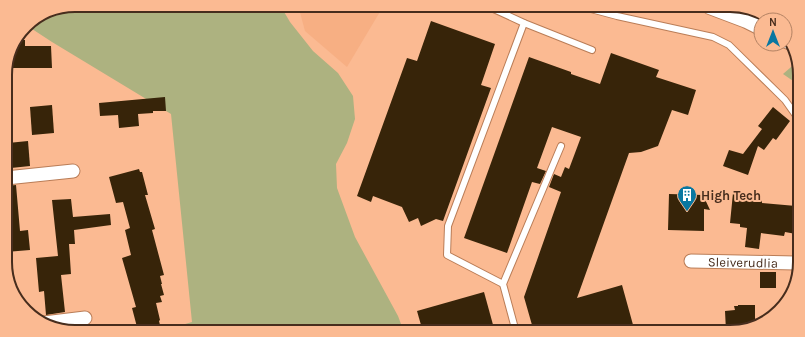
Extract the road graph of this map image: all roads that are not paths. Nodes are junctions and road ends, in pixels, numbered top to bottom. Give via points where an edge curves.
1 (499, 12) edge
2 (602, 12) edge
3 (728, 12) edge
4 (753, 22) edge
5 (524, 24) junction
6 (592, 50) dead end
7 (793, 111) edge
8 (561, 146) dead end
9 (73, 171) dead end
10 (12, 177) edge
11 (690, 261) dead end
12 (793, 263) edge
13 (503, 284) junction
14 (85, 318) dead end
15 (55, 322) edge
16 (514, 325) edge

1 - 5 lane
2 - 7 lane via 714,37 729,45 785,100
3 - 4 main road
5 - 6 lane
5 - 13 lane via 448,226 447,255
8 - 13 lane
9 - 10 street
11 - 12 street, Sleiverudlia
13 - 16 lane
14 - 15 street

